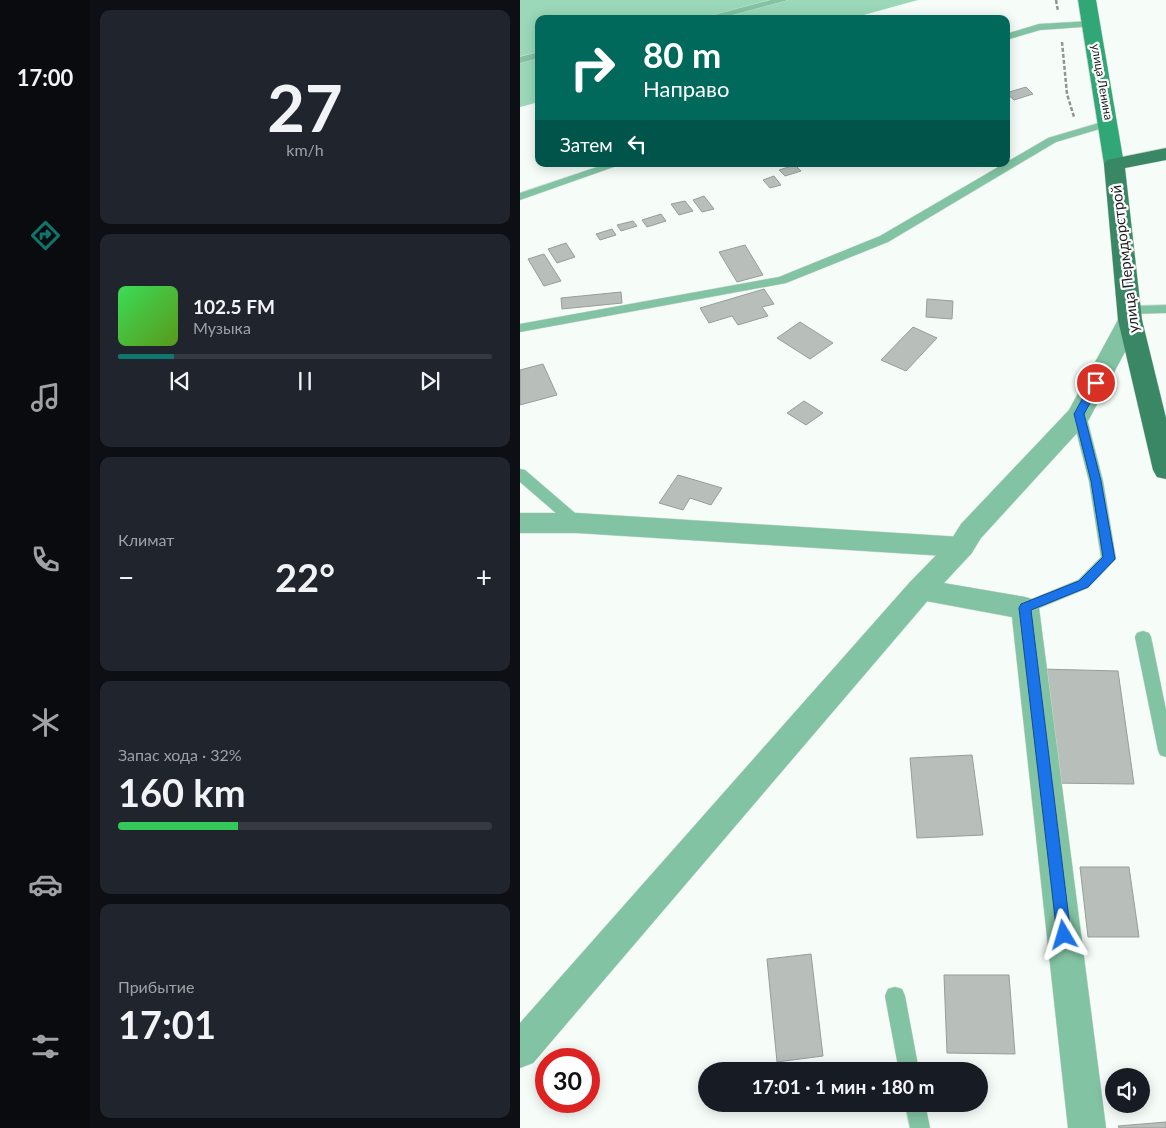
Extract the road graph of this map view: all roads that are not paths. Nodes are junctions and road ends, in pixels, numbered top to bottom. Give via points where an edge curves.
1 (783, 0) edge
2 (1087, 0) edge
3 (721, 15) edge
4 (1092, 24) junction
5 (1010, 36) edge
6 (535, 56) edge
7 (520, 60) edge
8 (1109, 123) junction
9 (1166, 154) edge
10 (1114, 164) junction
11 (1010, 165) edge
12 (607, 167) edge
13 (1006, 167) edge
14 (520, 196) edge
15 (1166, 308) edge
16 (1129, 315) junction
17 (520, 328) edge
18 (1079, 414) junction
19 (1164, 457) edge
20 (520, 474) edge
21 (520, 523) edge
22 (577, 523) junction
23 (961, 547) junction
24 (920, 590) junction
25 (1025, 608) junction
26 (1143, 637) dead end
27 (1166, 750) edge
28 (895, 996) dead end
29 (520, 1050) edge
30 (907, 1062) edge
31 (917, 1112) edge
32 (920, 1128) edge
33 (1087, 1128) edge

1 - 3 lane
2 - 4 main road, улица Ленина
4 - 5 lane via 1038,27
4 - 8 main road, улица Ленина
6 - 7 lane
8 - 10 main road, улица Ленина
8 - 11 lane via 1052,140
9 - 10 main road
10 - 16 main road, улица Пермдорстрой
12 - 14 lane
13 - 17 lane via 884,239 782,280
15 - 16 lane
16 - 18 street
16 - 19 main road, улица Пермдорстрой
18 - 23 street via 971,531
18 - 25 lane via 1096,481 1109,559 1084,584
20 - 22 lane
21 - 22 street
22 - 23 street
23 - 24 street
24 - 25 street
24 - 29 street
25 - 33 street
26 - 27 lane
28 - 30 lane
31 - 32 lane

